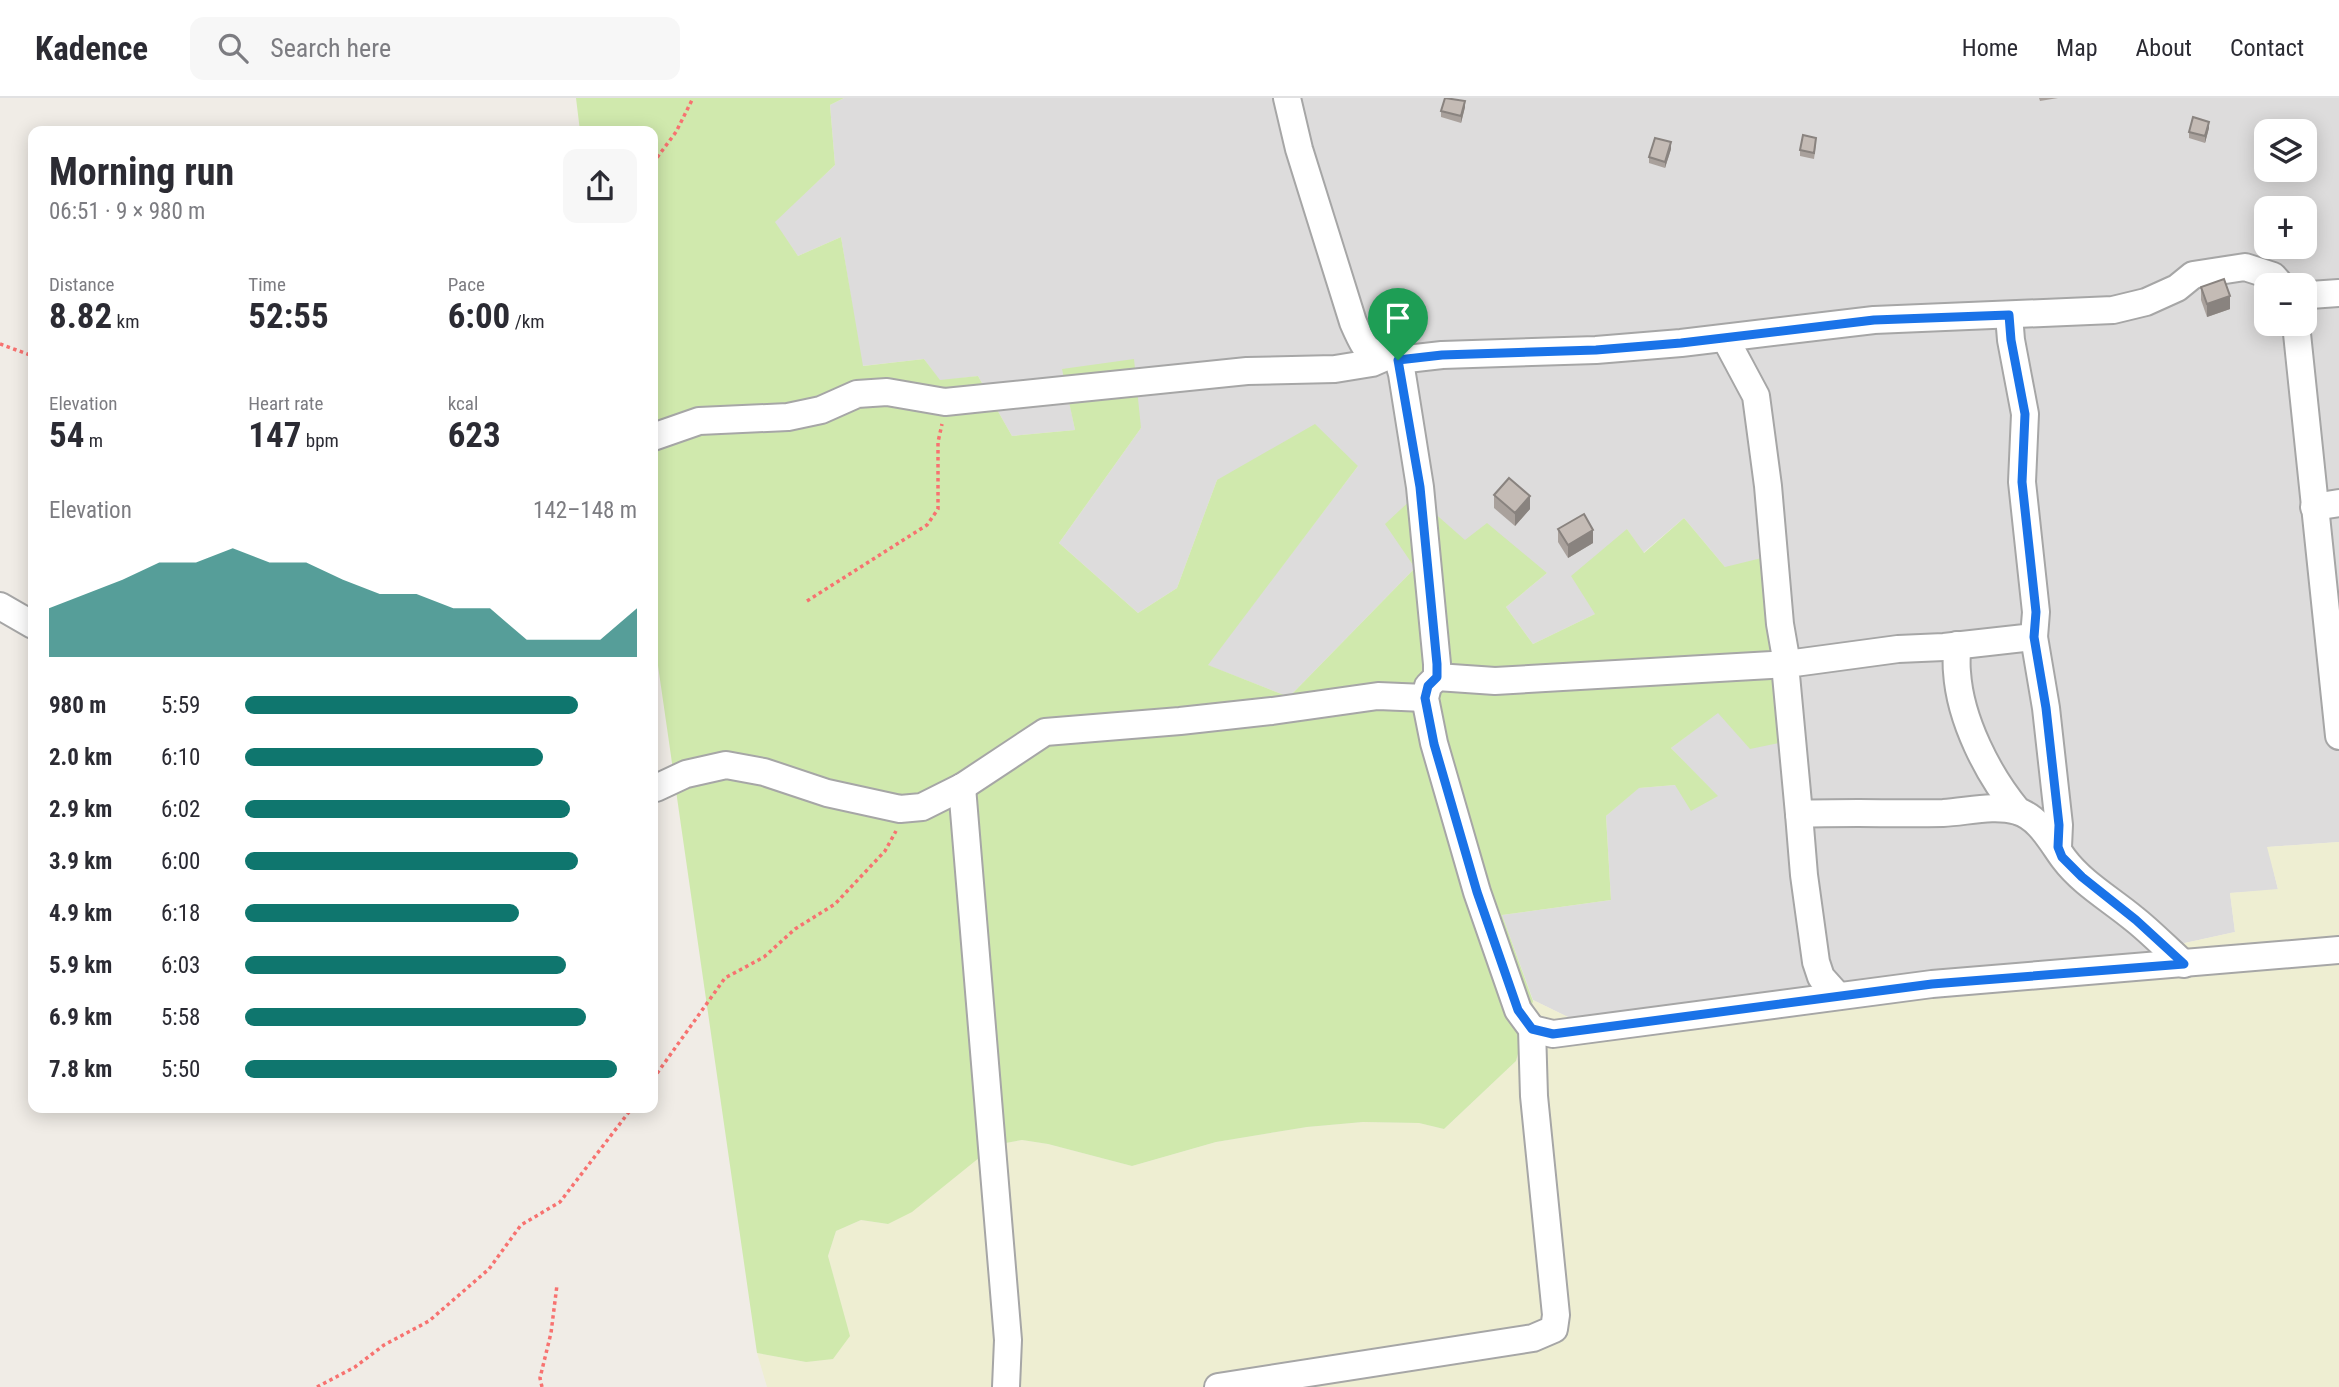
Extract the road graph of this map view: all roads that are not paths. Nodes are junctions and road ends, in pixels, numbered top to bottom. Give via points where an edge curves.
1 (1287, 98) edge
2 (2262, 273) edge
3 (2339, 293) edge
4 (2317, 295) edge
5 (2009, 315) junction
6 (2298, 336) edge
7 (1726, 338) junction
8 (1393, 358) junction
9 (658, 435) edge
10 (2326, 505) edge
11 (0, 606) edge
12 (28, 622) edge
13 (2333, 623) edge
14 (2034, 637) junction
15 (1957, 645) junction
16 (1787, 664) junction
17 (1431, 687) junction
18 (2339, 736) edge
19 (658, 787) edge
20 (962, 787) junction
21 (2018, 811) junction
22 (1799, 814) junction
23 (2058, 847) junction
24 (2339, 950) edge
25 (2184, 964) junction
26 (1838, 996) junction
27 (1532, 1029) junction
28 (1006, 1387) edge
29 (1218, 1387) edge

1 - 8 street via 1363,347
2 - 5 street via 2245,268 2193,275 2178,288 2146,302 2113,310
3 - 4 street
5 - 7 street via 1874,320
5 - 14 street via 2025,414 2022,482 2035,598
6 - 10 street
7 - 8 street via 1596,350
7 - 16 street via 1756,396
8 - 9 street via 1335,369 1247,371 945,402 887,392 858,394 821,410 699,421
8 - 17 street via 1420,487
10 - 13 street
11 - 12 street
13 - 18 street
14 - 15 street
14 - 23 street via 2046,708
15 - 16 street
15 - 21 street via 1965,711 2000,790
16 - 17 street
16 - 22 street
17 - 20 street via 1220,717 1045,732
17 - 27 street via 1434,744 1477,892 1518,1010
19 - 20 street via 686,774 726,765 900,809 922,807
20 - 28 street via 1008,1340
21 - 22 street
21 - 23 street
22 - 26 street via 1816,962 1821,977
23 - 25 street via 2082,877
24 - 25 street
25 - 26 street
26 - 27 street via 1553,1034
27 - 29 street via 1554,1329 1533,1338

